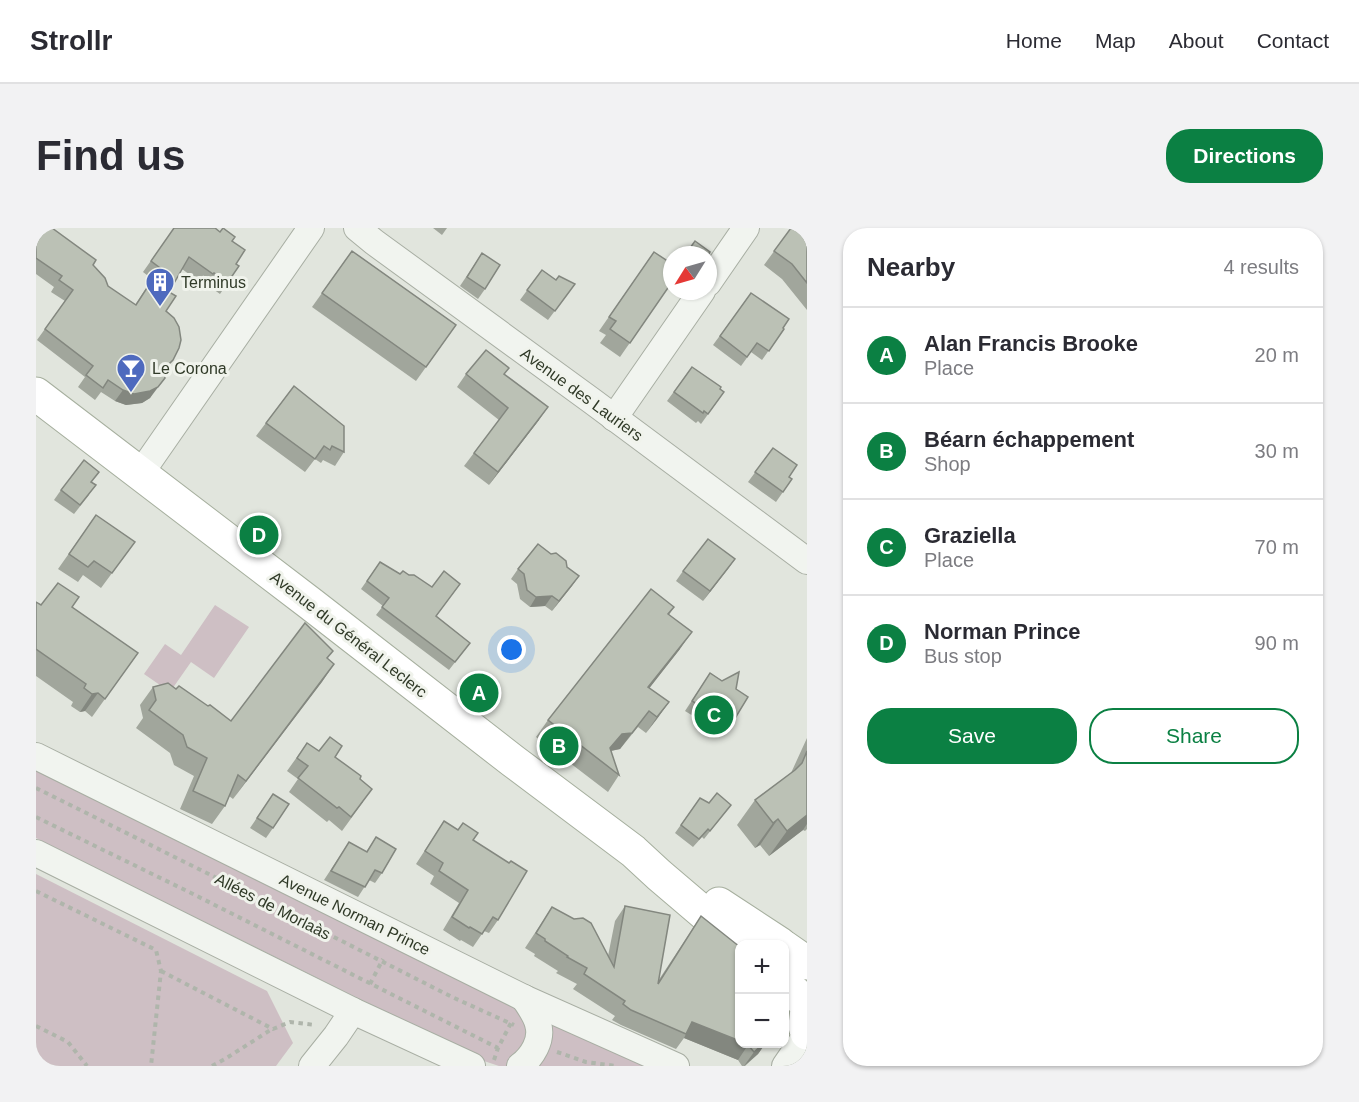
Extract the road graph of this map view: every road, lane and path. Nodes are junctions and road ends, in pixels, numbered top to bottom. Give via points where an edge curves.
1 (311, 228) edge
2 (357, 228) edge
3 (746, 228) edge
4 (717, 270) edge
5 (696, 300) edge
6 (36, 394) edge
7 (614, 418) junction
8 (140, 474) junction
9 (807, 561) edge
10 (36, 756) edge
11 (36, 788) edge
12 (36, 817) edge
13 (633, 851) junction
14 (36, 853) edge
15 (659, 876) junction
16 (36, 891) edge
17 (396, 935) junction
18 (751, 940) edge
19 (773, 940) edge
20 (735, 941) edge
21 (789, 950) edge
22 (382, 961) junction
23 (807, 963) edge
24 (789, 968) edge
25 (160, 971) junction
26 (370, 984) junction
27 (807, 984) edge
28 (789, 988) edge
29 (807, 1004) edge
30 (520, 1007) junction
31 (807, 1010) edge
32 (353, 1011) junction
33 (511, 1024) junction
34 (36, 1026) edge
35 (319, 1026) dead end
36 (273, 1029) junction
37 (807, 1034) edge
38 (537, 1044) junction
39 (498, 1048) junction
40 (225, 1059) junction
41 (87, 1066) edge
42 (151, 1066) edge
43 (212, 1066) edge
44 (227, 1066) edge
45 (312, 1066) edge
46 (472, 1066) edge
47 (492, 1066) edge
48 (520, 1066) edge
49 (617, 1066) edge
50 (676, 1066) edge
51 (785, 1066) edge

1 - 8 street
2 - 7 street, Avenue des Lauriers
3 - 4 street
5 - 7 street
6 - 8 main road, Avenue du Général Leclerc
7 - 9 street, Avenue des Lauriers
8 - 13 main road, Avenue du Général Leclerc
10 - 17 street, Avenue Norman Prince
11 - 22 path, Allées de Morlaàs
12 - 26 path, Allées de Morlaàs
13 - 15 main road, Avenue du Général Leclerc
13 - 19 main road, Avenue du Général Leclerc via 661,865
14 - 32 street
15 - 18 street via 682,888
15 - 20 main road, Avenue du Général Leclerc
16 - 25 path via 156,950
17 - 22 path
17 - 30 street, Avenue Norman Prince
21 - 23 main road
22 - 26 path
22 - 33 path, Allées de Morlaàs
24 - 27 street
25 - 36 path
25 - 42 path
26 - 39 path, Allées de Morlaàs
28 - 29 main road
30 - 33 path
30 - 38 street via 536,1017 540,1027
30 - 50 street, Avenue Norman Prince
31 - 37 main road
32 - 45 street
32 - 46 street
33 - 39 path
34 - 41 path via 69,1042
35 - 36 path via 290,1022
36 - 40 path
37 - 51 street
38 - 48 street
38 - 49 path via 586,1062
39 - 47 path
40 - 43 path
40 - 44 path

